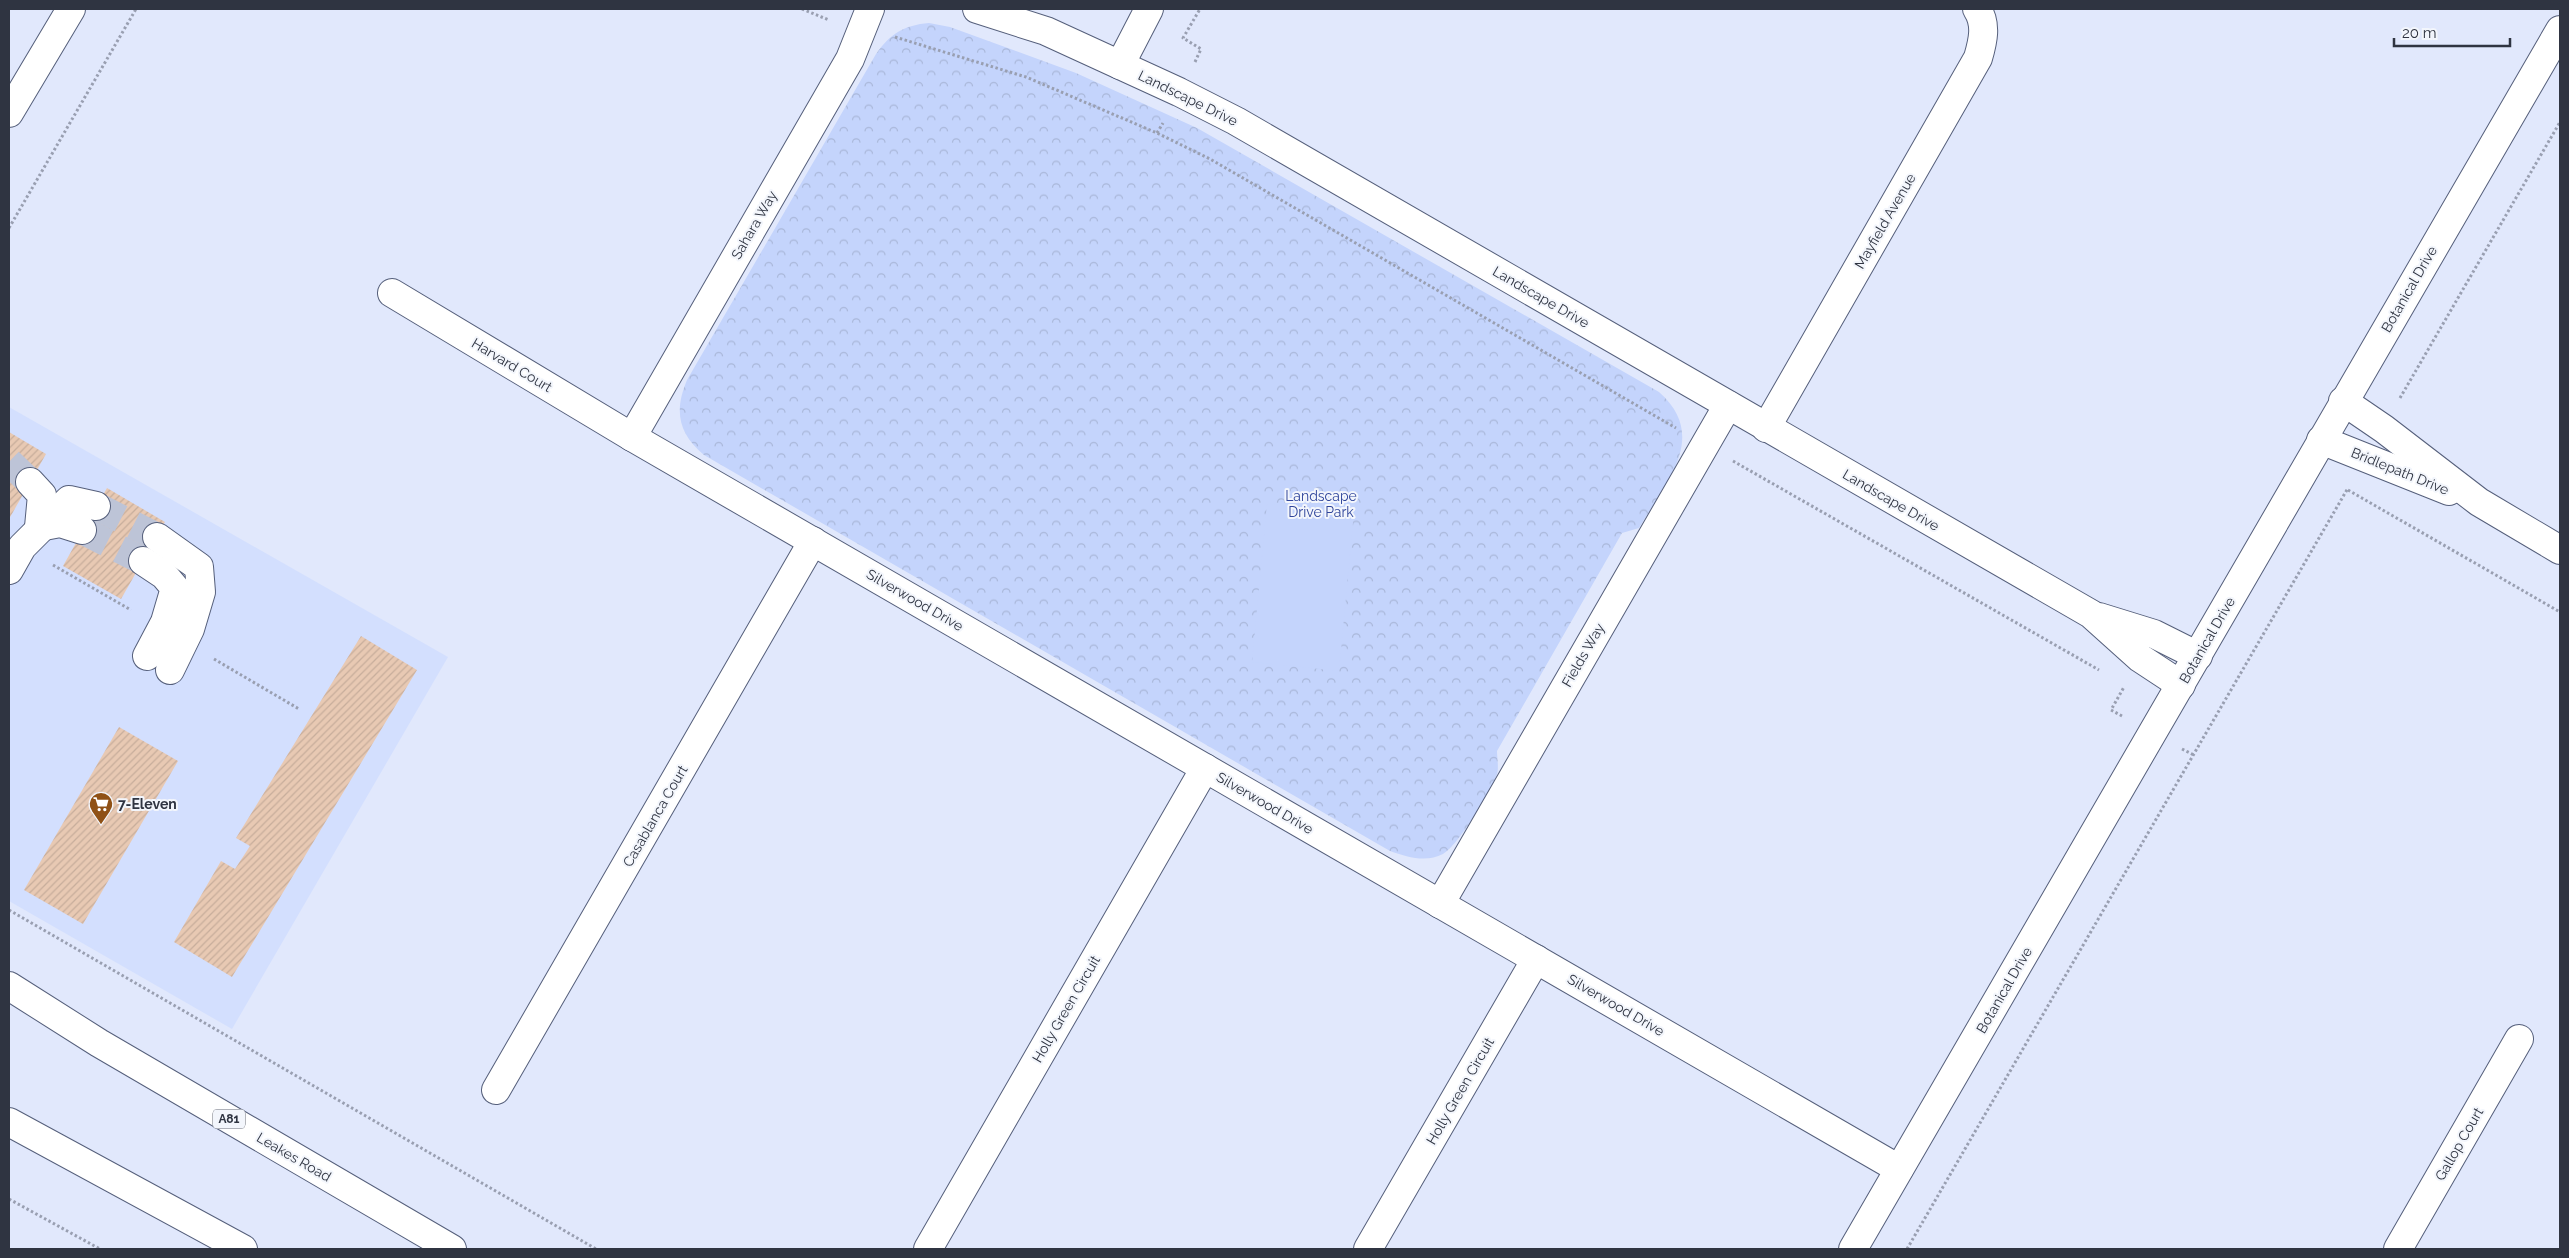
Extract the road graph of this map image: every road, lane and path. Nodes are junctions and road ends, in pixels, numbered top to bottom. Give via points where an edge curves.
1 (71, 9) edge
2 (136, 9) edge
3 (802, 9) edge
4 (977, 9) edge
5 (1149, 9) edge
6 (1977, 9) edge
7 (867, 20) edge
8 (2560, 30) edge
9 (1120, 65) junction
10 (9, 113) edge
11 (2560, 122) edge
12 (9, 228) edge
13 (392, 293) dead end
14 (2343, 401) junction
15 (1728, 405) junction
16 (1766, 428) junction
17 (2384, 429) junction
18 (632, 437) junction
19 (2321, 440) junction
20 (1704, 444) junction
21 (2368, 458) junction
22 (30, 482) tunnel mouth
23 (2348, 490) junction
24 (2479, 502) junction
25 (96, 506) tunnel mouth
26 (39, 527) junction
27 (82, 530) tunnel mouth
28 (157, 537) tunnel mouth
29 (813, 542) junction
30 (2560, 550) edge
31 (143, 561) tunnel mouth
32 (9, 570) edge
33 (2560, 612) edge
34 (2091, 614) junction
35 (147, 656) dead end
36 (2198, 656) junction
37 (170, 670) dead end
38 (2108, 675) dead end
39 (2124, 685) dead end
40 (2181, 685) junction
41 (2153, 733) junction
42 (2194, 755) junction
43 (1205, 768) junction
44 (1440, 904) junction
45 (9, 910) edge
46 (1536, 959) junction
47 (9, 986) edge
48 (2519, 1039) dead end
49 (496, 1090) dead end
50 (9, 1122) edge
51 (1899, 1169) junction
52 (9, 1199) edge
53 (100, 1249) edge
54 (243, 1249) edge
55 (452, 1249) edge
56 (596, 1249) edge
57 (928, 1249) edge
58 (1368, 1249) edge
59 (1853, 1249) edge
60 (1908, 1249) edge
61 (2398, 1249) edge

1 - 10 main road
2 - 12 path
3 - 7 path
4 - 9 main road, Landscape Drive via 1046,31
5 - 9 main road
6 - 16 main road, Mayfield Avenue via 1984,37 1978,58
7 - 18 main road, Sahara Way via 850,59
7 - 20 path via 906,39 1026,77 1158,133 1295,207
8 - 14 main road, Botanical Drive
9 - 15 main road, Landscape Drive via 1236,121
11 - 17 path
13 - 18 main road, Harvard Court
14 - 17 main road, Bridlepath Drive
14 - 19 main road, Botanical Drive
15 - 16 main road, Landscape Drive
15 - 20 main road, Fields Way
16 - 34 main road, Landscape Drive
17 - 24 main road, Bridlepath Drive
18 - 29 main road, Silverwood Drive
19 - 21 main road, Bridlepath Drive
19 - 36 main road, Botanical Drive
20 - 38 path
20 - 44 main road, Fields Way
21 - 23 path
21 - 24 main road, Bridlepath Drive
22 - 26 main road via 42,495
23 - 33 path
23 - 42 path
24 - 30 main road, Bridlepath Drive
25 - 26 main road via 69,500
26 - 27 main road via 60,523
26 - 32 main road via 22,546
28 - 37 main road via 199,567 201,592 190,629
29 - 43 main road, Silverwood Drive
29 - 49 main road, Casablanca Court
31 - 35 main road via 164,575 175,588 165,622
34 - 36 main road, Landscape Drive via 2154,634
34 - 40 main road, Landscape Drive via 2140,658
36 - 40 main road, Botanical Drive
39 - 41 path via 2111,710
40 - 41 main road, Botanical Drive
41 - 42 path
41 - 51 main road, Botanical Drive
42 - 60 path
43 - 44 main road, Silverwood Drive
43 - 57 main road, Holly Green Circuit
44 - 46 main road, Silverwood Drive
45 - 56 path
46 - 51 main road, Silverwood Drive
46 - 58 main road, Holly Green Circuit
47 - 55 main road, Leakes Road / A81 via 99,1044
48 - 61 main road, Gallop Court
50 - 54 main road
51 - 59 main road, Botanical Drive
52 - 53 path

